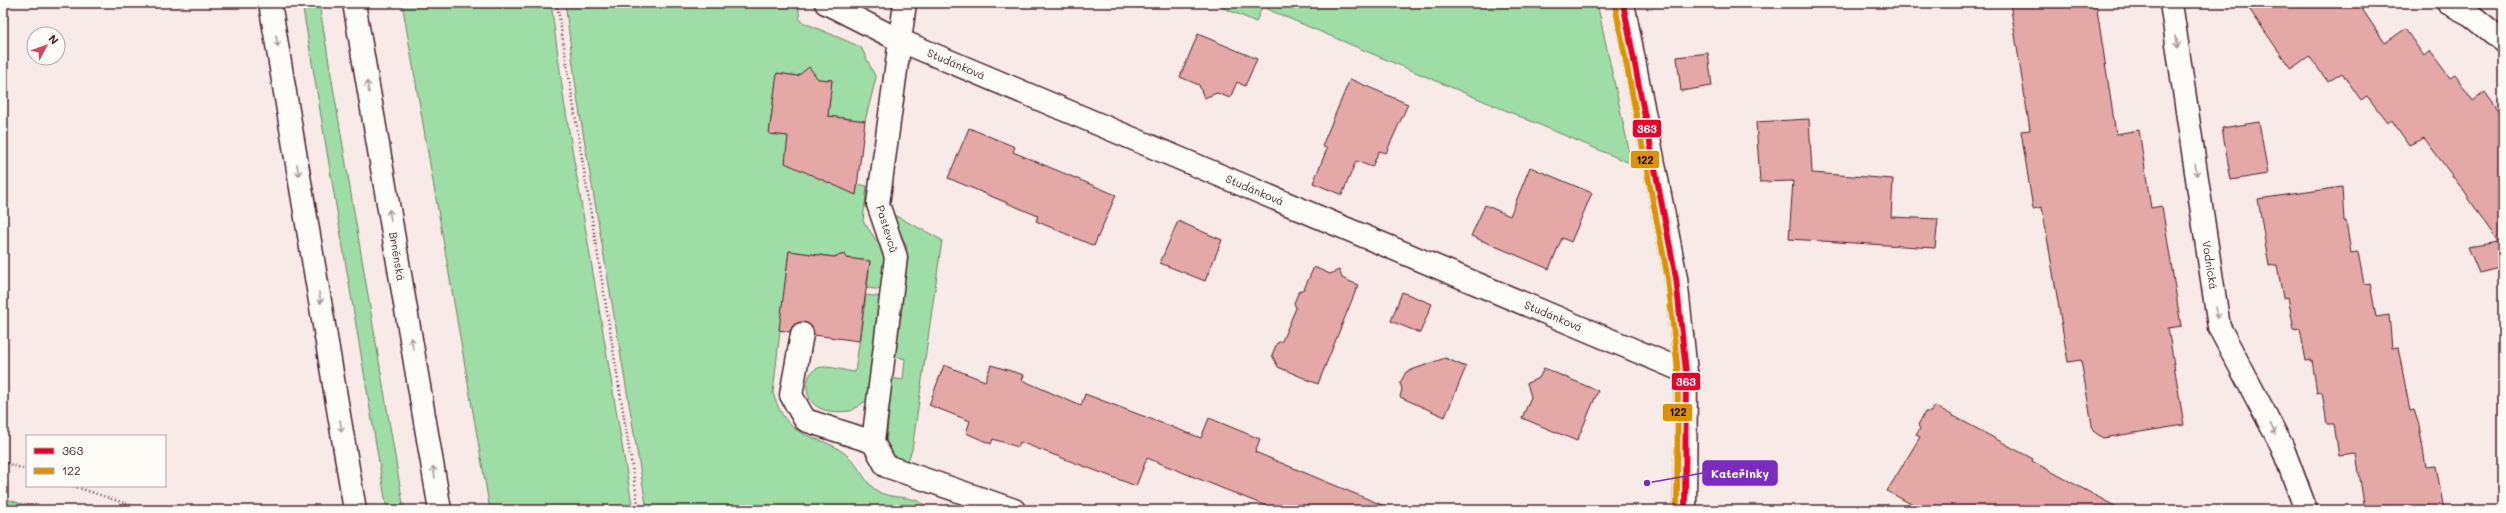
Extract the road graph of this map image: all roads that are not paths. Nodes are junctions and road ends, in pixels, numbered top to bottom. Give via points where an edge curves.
1 (270, 3) edge
2 (354, 3) edge
3 (826, 3) edge
4 (905, 3) edge
5 (1623, 3) edge
6 (2171, 3) edge
7 (2448, 3) edge
8 (899, 40) junction
9 (2503, 41) edge
10 (802, 334) dead end
11 (1686, 372) junction
12 (873, 442) junction
13 (355, 510) edge
14 (440, 510) edge
15 (1014, 510) edge
16 (1685, 510) edge
17 (2306, 510) edge

1 -> 13 main road
14 -> 2 main road, Brněnská
3 - 8 main road, Studánková
4 - 8 main road, Pastevců
5 - 11 main road via 1676,278
6 -> 17 main road, Vodnická via 2219,327 2282,446
7 - 9 main road via 2471,15
8 - 11 main road, Studánková
8 - 12 main road, Pastevců via 878,204 896,256
10 - 12 main road via 791,395 805,420
11 - 16 main road
12 - 15 main road via 886,466

